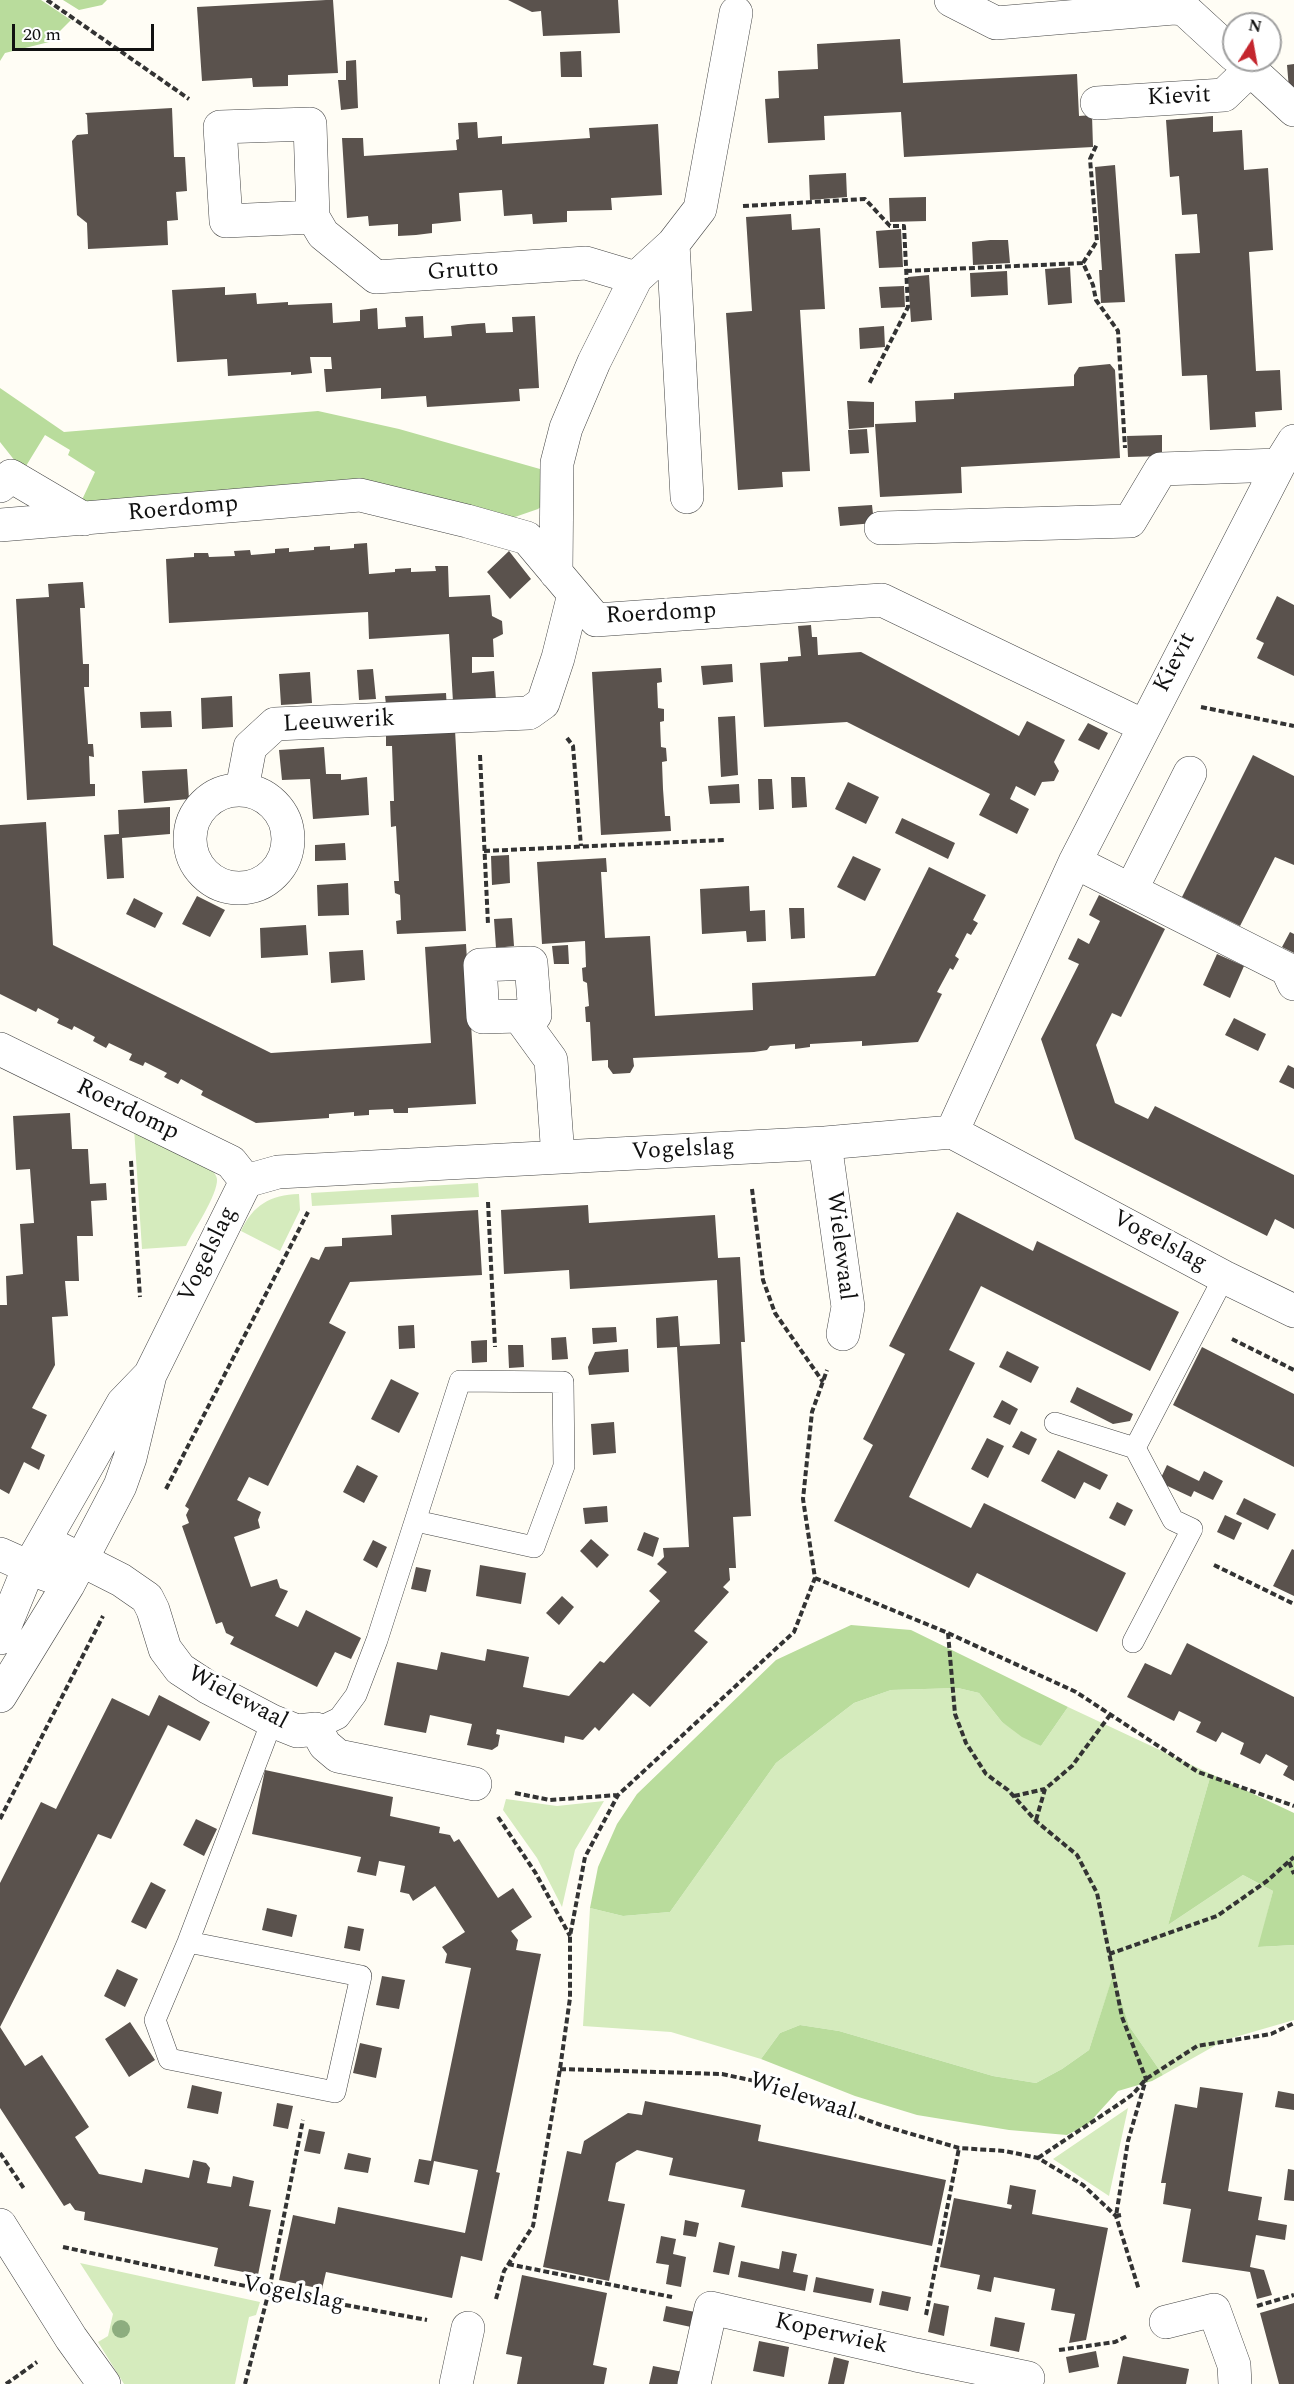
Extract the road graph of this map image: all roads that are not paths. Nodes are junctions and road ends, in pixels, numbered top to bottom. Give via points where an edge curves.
1 (951, 0) edge
2 (730, 4) edge
3 (1222, 44) edge
4 (1236, 72) edge
5 (1252, 72) edge
6 (1097, 103) dead end
7 (1294, 110) edge
8 (313, 217) junction
9 (673, 244) junction
10 (636, 278) junction
11 (1286, 453) edge
12 (0, 486) edge
13 (687, 497) dead end
14 (84, 519) junction
15 (0, 525) edge
16 (881, 528) dead end
17 (565, 584) junction
18 (1144, 726) junction
19 (1190, 773) dead end
20 (242, 789) dead end
21 (1075, 862) junction
22 (1131, 890) junction
23 (1294, 984) edge
24 (519, 1016) junction
25 (0, 1049) edge
26 (952, 1132) junction
27 (825, 1143) junction
28 (558, 1158) junction
29 (246, 1181) junction
30 (1224, 1277) junction
31 (1294, 1311) edge
32 (843, 1334) road end
33 (150, 1375) junction
34 (1055, 1423) dead end
35 (1135, 1448) junction
36 (416, 1521) junction
37 (0, 1554) edge
38 (37, 1554) junction
39 (75, 1572) junction
40 (0, 1638) edge
41 (1133, 1642) dead end
42 (0, 1696) edge
43 (273, 1721) junction
44 (316, 1729) junction
45 (475, 1784) road end
46 (188, 1942) junction
47 (0, 2225) edge
48 (1158, 2324) road end
49 (468, 2328) road end
50 (1028, 2378) road end
51 (104, 2384) edge
52 (456, 2384) edge
53 (694, 2384) edge
54 (1235, 2384) edge

1 - 3 street via 996,23 1184,9
2 - 9 street via 700,209
4 - 6 street, Kievit via 1224,95
5 - 7 street
8 - 8 street via 310,124 220,127 226,221
8 - 10 street, Grutto via 323,234 376,277 586,263
9 - 10 street
9 - 13 street
10 - 17 street via 594,362 566,428 557,463
11 - 16 street, Kievit via 1161,469 1130,521
11 - 18 street, Kievit
12 - 14 street via 11,476
14 - 15 street, Roerdomp
14 - 17 street, Roerdomp via 360,495 527,538
17 - 18 street, Roerdomp via 596,620 882,600
17 - 20 street, Leeuwerik via 558,658 543,703 529,713 275,724 250,747
18 - 21 street, Kievit
19 - 22 street
21 - 22 street
21 - 26 street, Kievit
22 - 23 street via 1287,969
24 - 24 street via 483,1017 480,965 531,963 535,1015
24 - 28 street via 551,1060
25 - 29 street, Roerdomp via 231,1162
26 - 27 street, Vogelslag
26 - 30 street, Vogelslag
27 - 28 street, Vogelslag
27 - 32 street, Wielewaal via 848,1307
28 - 29 street, Vogelslag via 278,1172
29 - 33 street, Vogelslag
30 - 31 street, Vogelslag
30 - 35 lane
33 - 38 street, Vogelslag via 123,1403
33 - 39 street, Vogelslag via 120,1486
34 - 35 lane
35 - 41 lane via 1173,1520 1192,1529
36 - 36 lane via 460,1381 563,1382 564,1466 534,1546
36 - 44 lane via 356,1695 339,1718
37 - 38 street, Wielewaal
38 - 39 street, Wielewaal
38 - 40 street, Vogelslag
39 - 42 street, Vogelslag
39 - 43 street, Wielewaal via 121,1580 147,1598 165,1649 180,1669
43 - 44 street, Wielewaal via 297,1731
43 - 46 lane
44 - 45 street, Wielewaal via 325,1745 338,1756
46 - 46 lane via 155,2020 169,2059 336,2092 362,1976
47 - 51 street
48 - 54 street via 1214,2310 1234,2365
49 - 52 street
50 - 53 street, Koperwiek via 711,2308

